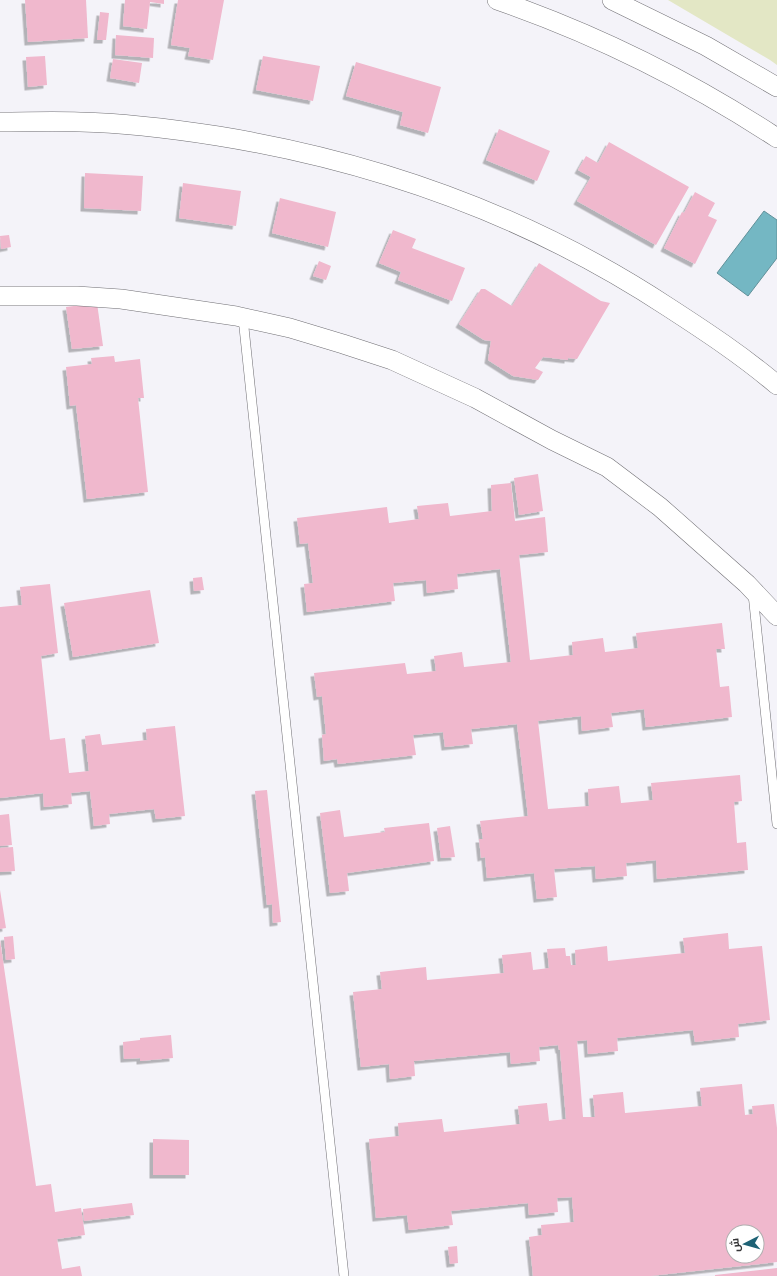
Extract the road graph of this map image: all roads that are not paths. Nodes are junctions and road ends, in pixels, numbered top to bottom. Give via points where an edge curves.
1 (497, 0) edge
2 (612, 0) edge
3 (777, 87) edge
4 (0, 122) edge
5 (777, 138) edge
6 (0, 296) edge
7 (244, 318) junction
8 (777, 386) edge
9 (753, 590) junction
10 (777, 616) edge
11 (777, 819) edge
12 (777, 824) edge
13 (344, 1276) edge

1 - 5 street via 577,31 636,58 740,114
2 - 3 street via 706,46
4 - 8 street via 81,122 136,126 263,144 329,158 449,196 498,216 594,262 700,327
6 - 7 street via 121,299
7 - 9 street via 290,328 392,360 475,398 607,467 660,507
7 - 13 lane
9 - 10 street
9 - 11 lane
11 - 12 lane

